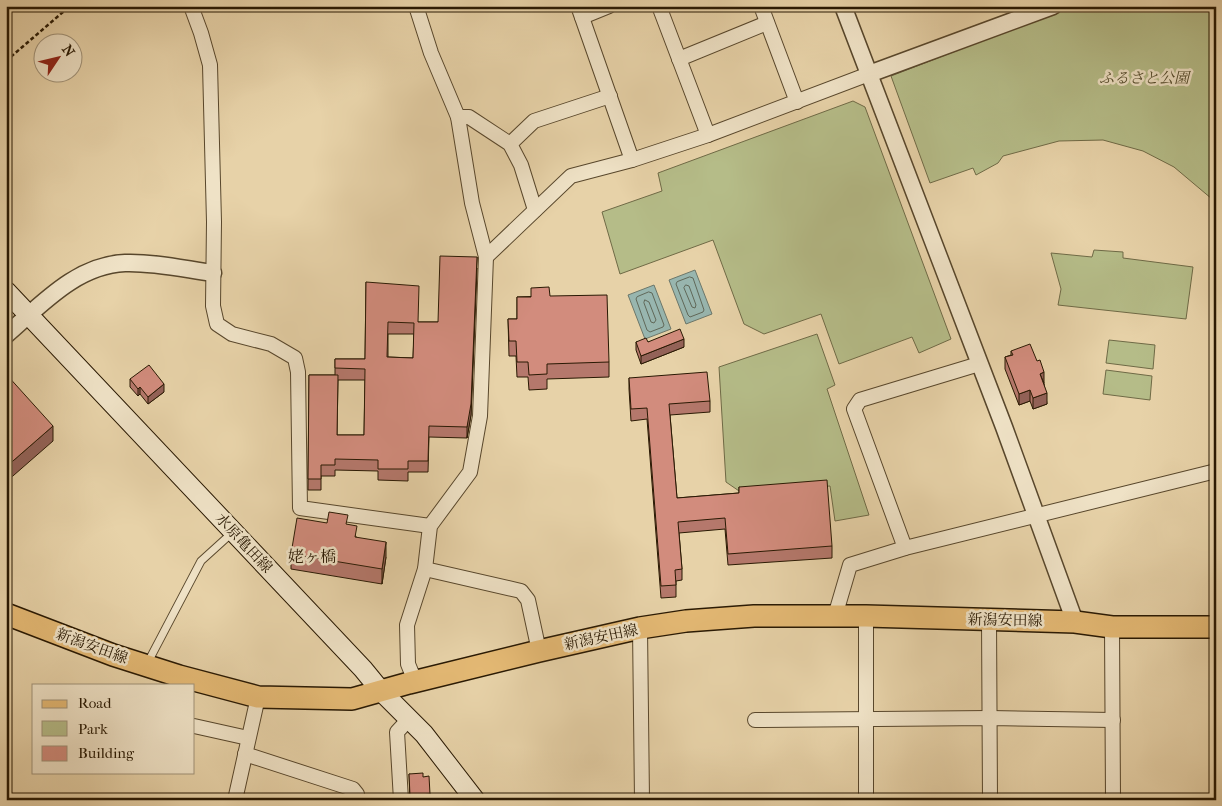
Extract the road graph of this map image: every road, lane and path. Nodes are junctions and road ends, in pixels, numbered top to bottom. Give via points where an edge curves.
1 (70, 6) edge
2 (191, 6) edge
3 (416, 6) edge
4 (609, 6) edge
5 (659, 6) edge
6 (761, 6) edge
7 (843, 6) edge
8 (1053, 6) edge
9 (580, 12) edge
10 (767, 23) junction
11 (679, 59) junction
12 (6, 61) edge
13 (869, 74) junction
14 (610, 96) junction
15 (797, 102) junction
16 (458, 116) junction
17 (708, 135) junction
18 (510, 144) junction
19 (632, 160) junction
20 (535, 210) junction
21 (486, 257) junction
22 (213, 273) junction
23 (6, 291) edge
24 (29, 315) junction
25 (6, 335) edge
26 (978, 364) junction
27 (1216, 471) edge
28 (1037, 516) junction
29 (430, 526) junction
30 (233, 532) junction
31 (905, 548) junction
32 (425, 569) junction
33 (6, 614) edge
34 (835, 616) junction
35 (866, 616) junction
36 (989, 620) junction
37 (1075, 622) junction
38 (1112, 627) junction
39 (1216, 627) edge
40 (640, 628) junction
41 (539, 651) junction
42 (146, 666) junction
43 (178, 681) edge
44 (415, 681) junction
45 (192, 684) edge
46 (195, 685) edge
47 (381, 691) junction
48 (258, 698) junction
49 (990, 718) junction
50 (409, 719) junction
51 (755, 720) dead end
52 (866, 720) junction
53 (1113, 720) junction
54 (195, 726) edge
55 (248, 738) junction
56 (245, 754) junction
57 (235, 800) edge
58 (357, 800) edge
59 (402, 800) edge
60 (475, 800) edge
61 (642, 800) edge
62 (866, 800) edge
63 (990, 800) edge
64 (1113, 800) edge

1 - 12 path
2 - 22 street via 210,65
3 - 16 street via 431,53
4 - 9 street
5 - 11 street
6 - 10 street
7 - 13 street
8 - 13 street
9 - 14 street
10 - 11 street
10 - 15 street
11 - 17 street
13 - 15 street
13 - 26 street
14 - 18 street via 534,121
14 - 19 street
15 - 17 street
16 - 18 street via 469,117
16 - 21 street via 472,203
17 - 19 street
18 - 20 street via 521,165
19 - 20 street via 571,176
20 - 21 street
21 - 29 street via 480,416 470,472
22 - 24 street via 142,264 106,266 70,281
22 - 29 street via 213,306 217,324 232,334 271,344 295,358 298,372 300,508
23 - 24 main road, 水原亀田線
24 - 25 street
24 - 30 main road, 水原亀田線
26 - 28 street
26 - 31 street via 860,400 854,409
27 - 28 street
28 - 31 street
28 - 37 street
29 - 32 street
30 - 42 lane via 201,561
30 - 47 main road, 水原亀田線
31 - 34 street via 850,565
32 - 41 street via 521,591 528,600
32 - 44 street via 407,625 408,664
33 - 42 main road, 新潟安田線
34 - 35 main road, 新潟安田線
34 - 40 main road, 新潟安田線 via 754,616
35 - 36 main road, 新潟安田線
35 - 52 street
36 - 37 main road, 新潟安田線
36 - 49 street
37 - 38 main road, 新潟安田線
38 - 39 main road, 新潟安田線
38 - 53 street
40 - 41 main road, 新潟安田線
40 - 61 street
41 - 44 main road, 新潟安田線
42 - 43 main road, 新潟安田線
43 - 45 main road, 新潟安田線
44 - 47 main road, 新潟安田線
46 - 48 main road, 新潟安田線
47 - 48 main road, 新潟安田線 via 352,699
47 - 50 main road, 水原亀田線
48 - 55 street
49 - 52 street
49 - 53 street
49 - 63 street
50 - 59 street via 397,732
50 - 60 main road, 水原亀田線
51 - 52 street
52 - 62 street
53 - 64 street
54 - 55 street
55 - 56 street
56 - 57 street
56 - 58 street via 353,789

